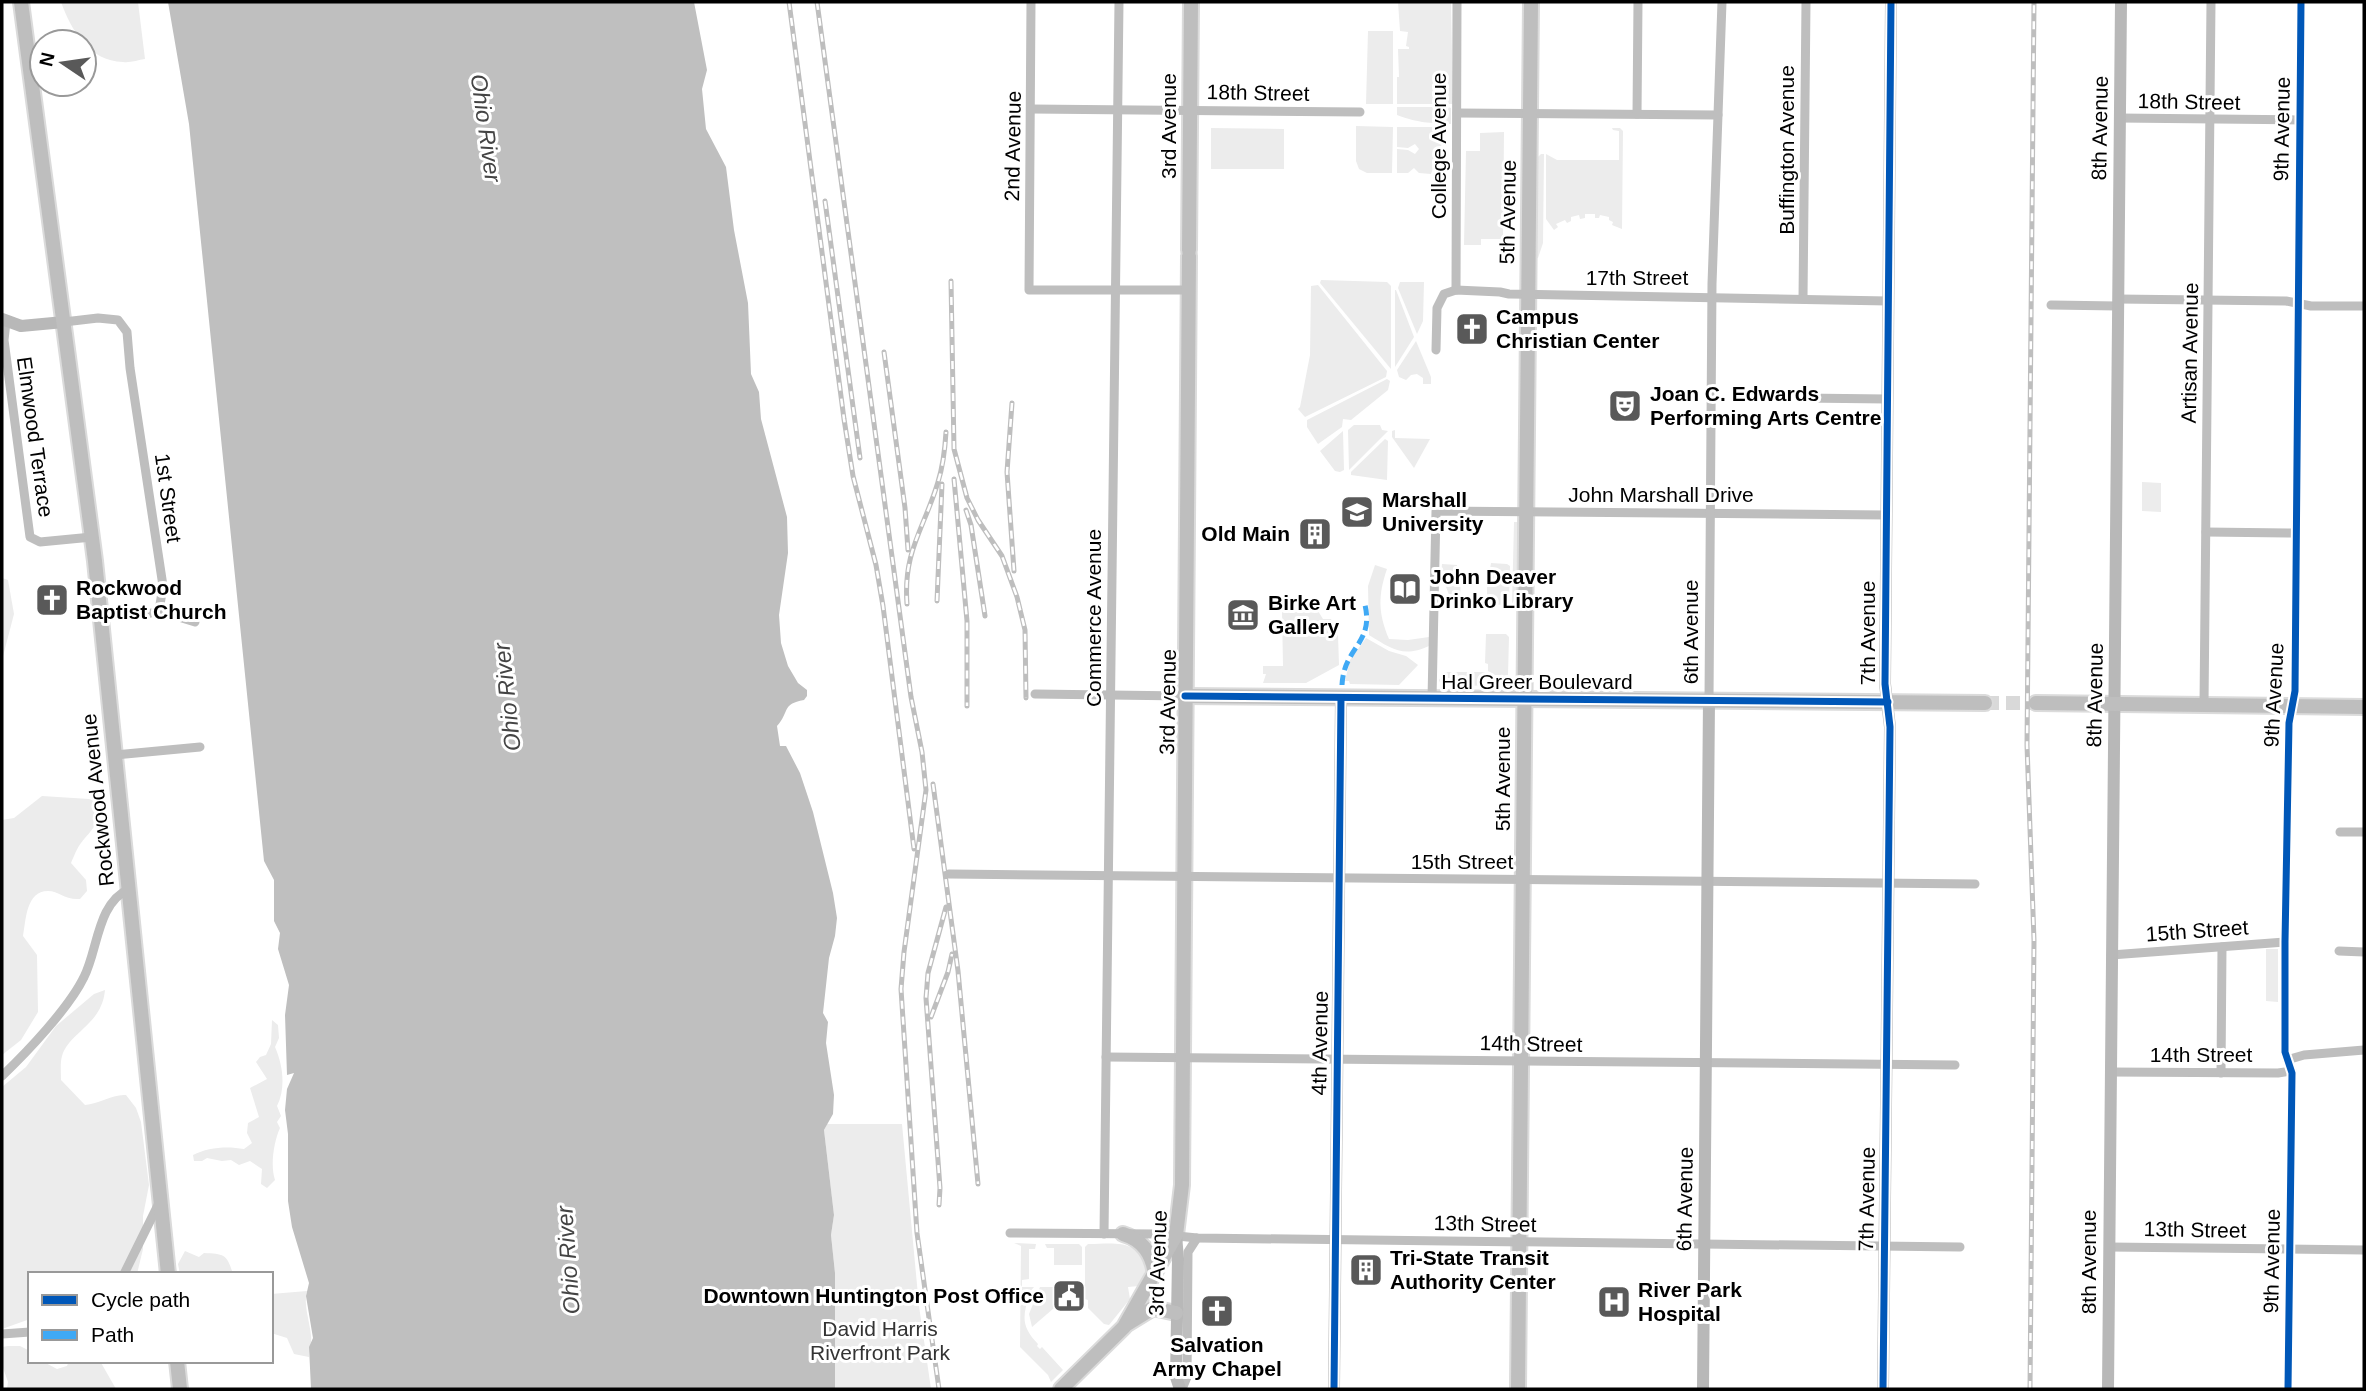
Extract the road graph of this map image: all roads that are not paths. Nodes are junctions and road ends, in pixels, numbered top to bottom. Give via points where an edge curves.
1 (21, 2) edge
2 (1031, 2) edge
3 (1119, 2) edge
4 (1191, 2) edge
5 (1457, 2) edge
6 (1531, 2) edge
7 (1638, 2) edge
8 (1722, 2) edge
9 (1806, 2) edge
10 (1891, 2) edge
11 (2121, 2) edge
12 (2211, 2) edge
13 (2301, 2) edge
14 (1031, 109) junction
15 (1118, 109) junction
16 (1190, 110) junction
17 (1360, 112) dead end
18 (1457, 113) junction
19 (1530, 114) junction
20 (1637, 114) junction
21 (1718, 116) junction
22 (2119, 118) junction
23 (2209, 119) junction
24 (2300, 120) junction
25 (1115, 290) junction
26 (1189, 290) junction
27 (1456, 290) junction
28 (1528, 294) junction
29 (1713, 297) junction
30 (1803, 298) junction
31 (2208, 300) junction
32 (1888, 301) junction
33 (2118, 303) junction
34 (2298, 303) junction
35 (2051, 305) dead end
36 (2364, 306) edge
37 (4, 321) edge
38 (64, 322) junction
39 (1436, 350) dead end
40 (1802, 398) dead end
41 (1887, 400) junction
42 (1527, 512) junction
43 (1711, 513) junction
44 (1886, 515) junction
45 (2206, 532) junction
46 (2295, 533) junction
47 (92, 537) junction
48 (159, 611) junction
49 (100, 616) junction
50 (195, 622) dead end
51 (1035, 694) dead end
52 (1111, 696) junction
53 (1185, 696) junction
54 (1341, 698) junction
55 (1432, 699) junction
56 (1524, 699) junction
57 (1709, 701) junction
58 (1888, 702) junction
59 (1985, 703) tunnel mouth
60 (2036, 704) tunnel mouth
61 (2114, 705) junction
62 (2204, 705) junction
63 (2292, 706) junction
64 (2364, 707) edge
65 (200, 747) dead end
66 (115, 755) junction
67 (2340, 832) dead end
68 (2364, 832) edge
69 (949, 874) dead end
70 (1108, 877) junction
71 (1183, 877) junction
72 (1339, 878) junction
73 (1523, 880) junction
74 (1707, 882) junction
75 (1888, 884) junction
76 (1975, 884) dead end
77 (129, 889) junction
78 (2285, 942) junction
79 (2222, 947) junction
80 (2339, 951) dead end
81 (2364, 952) edge
82 (2112, 955) junction
83 (2364, 1050) edge
84 (1106, 1057) junction
85 (1181, 1058) junction
86 (1337, 1059) junction
87 (2287, 1060) junction
88 (1521, 1061) junction
89 (1705, 1063) junction
90 (1886, 1065) junction
91 (1955, 1065) dead end
92 (2292, 1071) junction
93 (2110, 1072) junction
94 (2221, 1073) junction
95 (2, 1076) edge
96 (162, 1200) junction
97 (1010, 1233) dead end
98 (1104, 1234) junction
99 (1123, 1234) junction
100 (1176, 1235) junction
101 (1197, 1238) junction
102 (1335, 1240) junction
103 (1519, 1241) junction
104 (1704, 1244) junction
105 (1884, 1245) junction
106 (1960, 1247) dead end
107 (2109, 1247) junction
108 (2289, 1249) junction
109 (2364, 1250) edge
110 (125, 1272) edge
111 (168, 1272) edge
112 (1155, 1274) junction
113 (1176, 1313) junction
114 (1124, 1327) junction
115 (28, 1332) edge
116 (2, 1334) edge
117 (177, 1363) edge
118 (180, 1389) edge
119 (1061, 1389) edge
120 (1181, 1389) edge
121 (1334, 1389) edge
122 (1518, 1389) edge
123 (1703, 1389) edge
124 (1883, 1389) edge
125 (2108, 1389) edge
126 (2288, 1389) edge

1 - 38 main road, Rockwood Avenue
2 - 14 street, 2nd Avenue
3 - 15 street, Commerce Avenue
4 - 16 main road, 3rd Avenue
5 - 18 street, College Avenue
6 - 19 main road, 5th Avenue
7 - 20 street
8 - 21 street, 6th Avenue
9 - 30 street, Buffington Avenue
10 - 32 street, 7th Avenue
11 - 22 street, 8th Avenue
12 - 23 street, Artisan Avenue
13 - 24 street, 9th Avenue
14 - 15 street, 18th Street
14 - 25 street, 2nd Avenue via 1029,290
15 - 16 street, 18th Street
15 - 25 street, Commerce Avenue
16 - 17 street, 18th Street
16 - 26 main road, 3rd Avenue
18 - 19 street
18 - 27 street, College Avenue
19 - 20 street
19 - 28 main road, 5th Avenue
20 - 21 street
21 - 29 street, 6th Avenue
22 - 23 street, 18th Street
22 - 33 street, 8th Avenue
23 - 24 street, 18th Street
23 - 31 street, Artisan Avenue
24 - 34 street, 9th Avenue
25 - 26 street
25 - 52 street, Commerce Avenue
26 - 53 main road, 3rd Avenue
27 - 28 street, 17th Street
27 - 39 street via 1444,294 1438,303
28 - 29 street, 17th Street
28 - 42 main road, 5th Avenue
29 - 30 street, 17th Street
29 - 43 street, 6th Avenue
30 - 32 street, 17th Street
31 - 33 street
31 - 34 street
31 - 45 street, Artisan Avenue
32 - 41 street, 7th Avenue
33 - 35 street
33 - 61 street, 8th Avenue
34 - 36 street
34 - 46 street, 9th Avenue
37 - 38 street via 21,326
37 - 47 street, Elmwood Terrace via 30,537 40,542
38 - 47 main road, Rockwood Avenue
38 - 48 street, 1st Street via 108,318 118,320 127,332 163,586
40 - 41 street
41 - 44 street, 7th Avenue
42 - 43 street, John Marshall Drive
42 - 55 street, John Marshall Drive via 1436,511
42 - 56 main road, 5th Avenue
43 - 44 street, John Marshall Drive
43 - 57 street, 6th Avenue
44 - 58 street, 7th Avenue
45 - 46 street
45 - 62 street, Artisan Avenue
46 - 63 street, 9th Avenue
47 - 49 main road, Rockwood Avenue
48 - 49 street
48 - 50 street
49 - 66 main road, Rockwood Avenue
51 - 52 street, Hal Greer Boulevard
52 - 53 street, Hal Greer Boulevard
52 - 70 street, Commerce Avenue
53 - 54 main road, Hal Greer Boulevard
53 - 71 main road, 3rd Avenue
54 - 55 main road, Hal Greer Boulevard
54 - 72 street, 4th Avenue
55 - 56 main road, Hal Greer Boulevard
56 - 57 main road, Hal Greer Boulevard
56 - 73 main road, 5th Avenue
57 - 58 main road, Hal Greer Boulevard
57 - 74 street, 6th Avenue
58 - 59 main road, Hal Greer Boulevard
58 - 75 street, 7th Avenue
60 - 61 main road
61 - 62 main road
61 - 82 street, 8th Avenue
62 - 63 main road
63 - 64 main road
63 - 78 street, 9th Avenue
65 - 66 street
66 - 77 main road, Rockwood Avenue
67 - 68 street
69 - 70 street, 15th Street
70 - 71 street, 15th Street
70 - 84 street, Commerce Avenue
71 - 72 street, 15th Street
71 - 85 main road, 3rd Avenue
72 - 73 street, 15th Street
72 - 86 street, 4th Avenue
73 - 74 street, 15th Street
73 - 88 main road, 5th Avenue
74 - 75 street, 15th Street
74 - 89 street, 6th Avenue
75 - 76 street, 15th Street
75 - 90 street, 7th Avenue
77 - 95 street via 121,892 103,919 90,964 75,992 26,1054
77 - 96 main road, Rockwood Avenue
78 - 79 street, 15th Street
78 - 87 street, 9th Avenue
79 - 82 street, 15th Street
79 - 94 street
80 - 81 street
82 - 93 street, 8th Avenue
83 - 87 street
84 - 85 street, 14th Street
84 - 98 street, Commerce Avenue
85 - 86 street, 14th Street
85 - 100 main road, 3rd Avenue via 1182,1185
86 - 88 street, 14th Street
86 - 102 street, 4th Avenue
87 - 92 street, 9th Avenue
88 - 89 street, 14th Street
88 - 103 main road, 5th Avenue
89 - 90 street, 14th Street
89 - 104 street, 6th Avenue
90 - 91 street, 14th Street
90 - 105 street, 7th Avenue
92 - 94 street, 14th Street
92 - 108 street, 9th Avenue
93 - 94 street, 14th Street
93 - 107 street, 8th Avenue
96 - 110 street
96 - 111 main road, Rockwood Avenue
97 - 98 street, 13th Street
98 - 99 street, 13th Street
99 - 100 street, 13th Street
99 - 112 main road via 1147,1250
100 - 101 street, 13th Street
100 - 112 main road
100 - 113 street, 3rd Avenue
101 - 102 street, 13th Street
101 - 120 street, 3rd Avenue via 1188,1252 1187,1377
102 - 103 street, 13th Street
102 - 121 street, 4th Avenue
103 - 104 street, 13th Street
103 - 122 main road, 5th Avenue
104 - 105 street, 13th Street
104 - 123 street, 6th Avenue
105 - 106 street, 13th Street
105 - 124 street, 7th Avenue
107 - 108 street, 13th Street
107 - 125 street, 8th Avenue
108 - 109 street, 13th Street
108 - 126 street, 9th Avenue
112 - 114 main road
113 - 114 main road via 1150,1308
113 - 120 street, 3rd Avenue via 1176,1377
114 - 119 main road
115 - 116 street
117 - 118 main road

